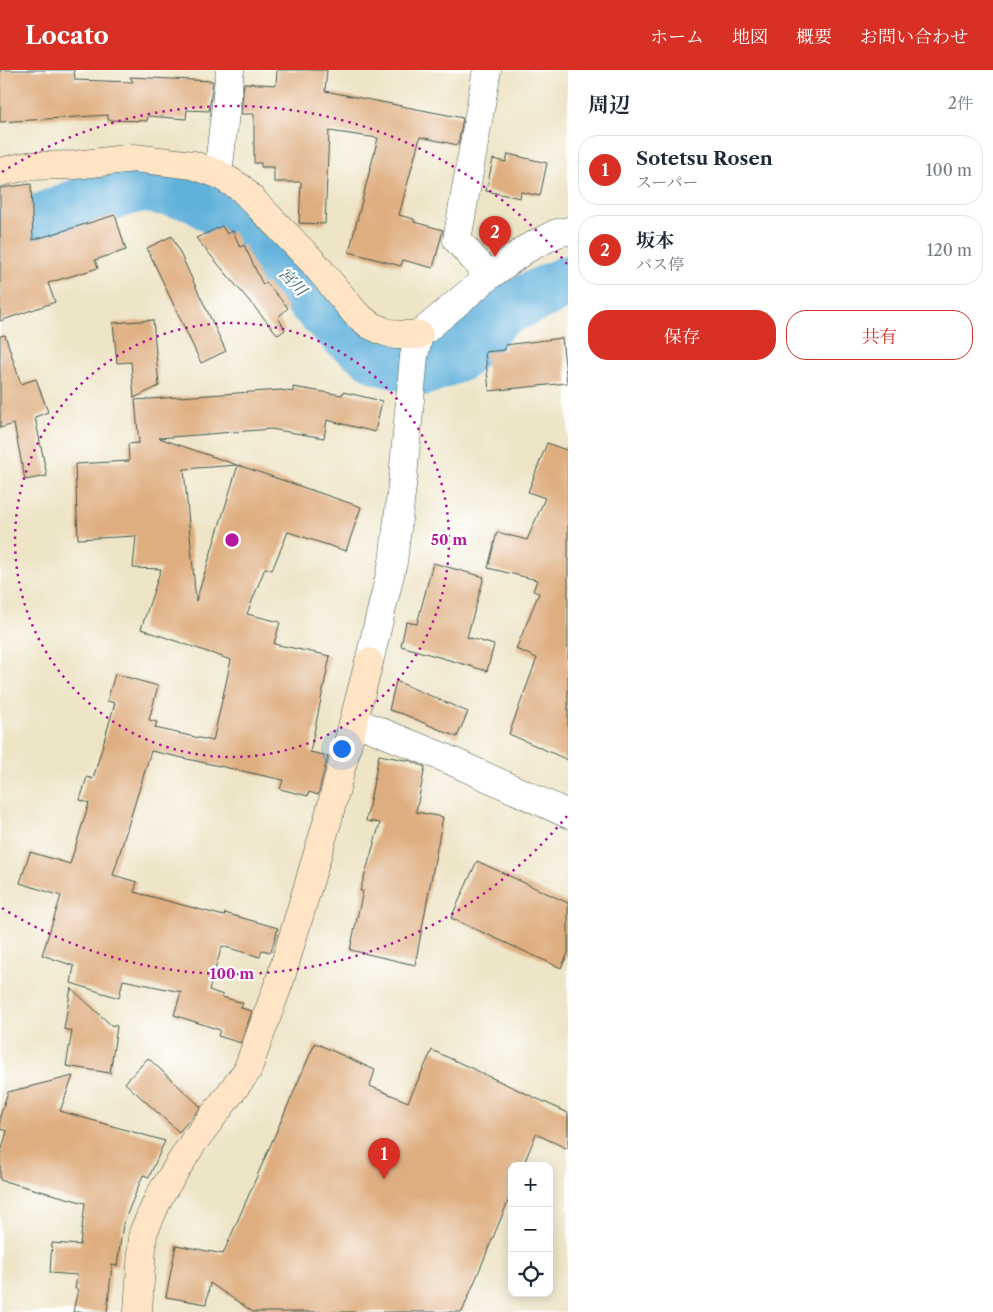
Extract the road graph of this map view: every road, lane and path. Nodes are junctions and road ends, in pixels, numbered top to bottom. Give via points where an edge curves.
1 (230, 70) edge
2 (487, 70) edge
3 (0, 172) edge
4 (218, 174) junction
5 (568, 231) edge
6 (489, 276) junction
7 (415, 358) junction
8 (354, 721) junction
9 (568, 814) edge
10 (138, 1312) edge

1 - 4 street
2 - 6 street via 457,240
3 - 4 street via 27,166 134,158 193,164
4 - 7 street via 241,188 314,262 356,314 370,325 396,334
5 - 6 street via 526,249
6 - 7 street
7 - 8 street via 393,562
8 - 9 street
8 - 10 street via 280,980 247,1071 160,1194 143,1233

